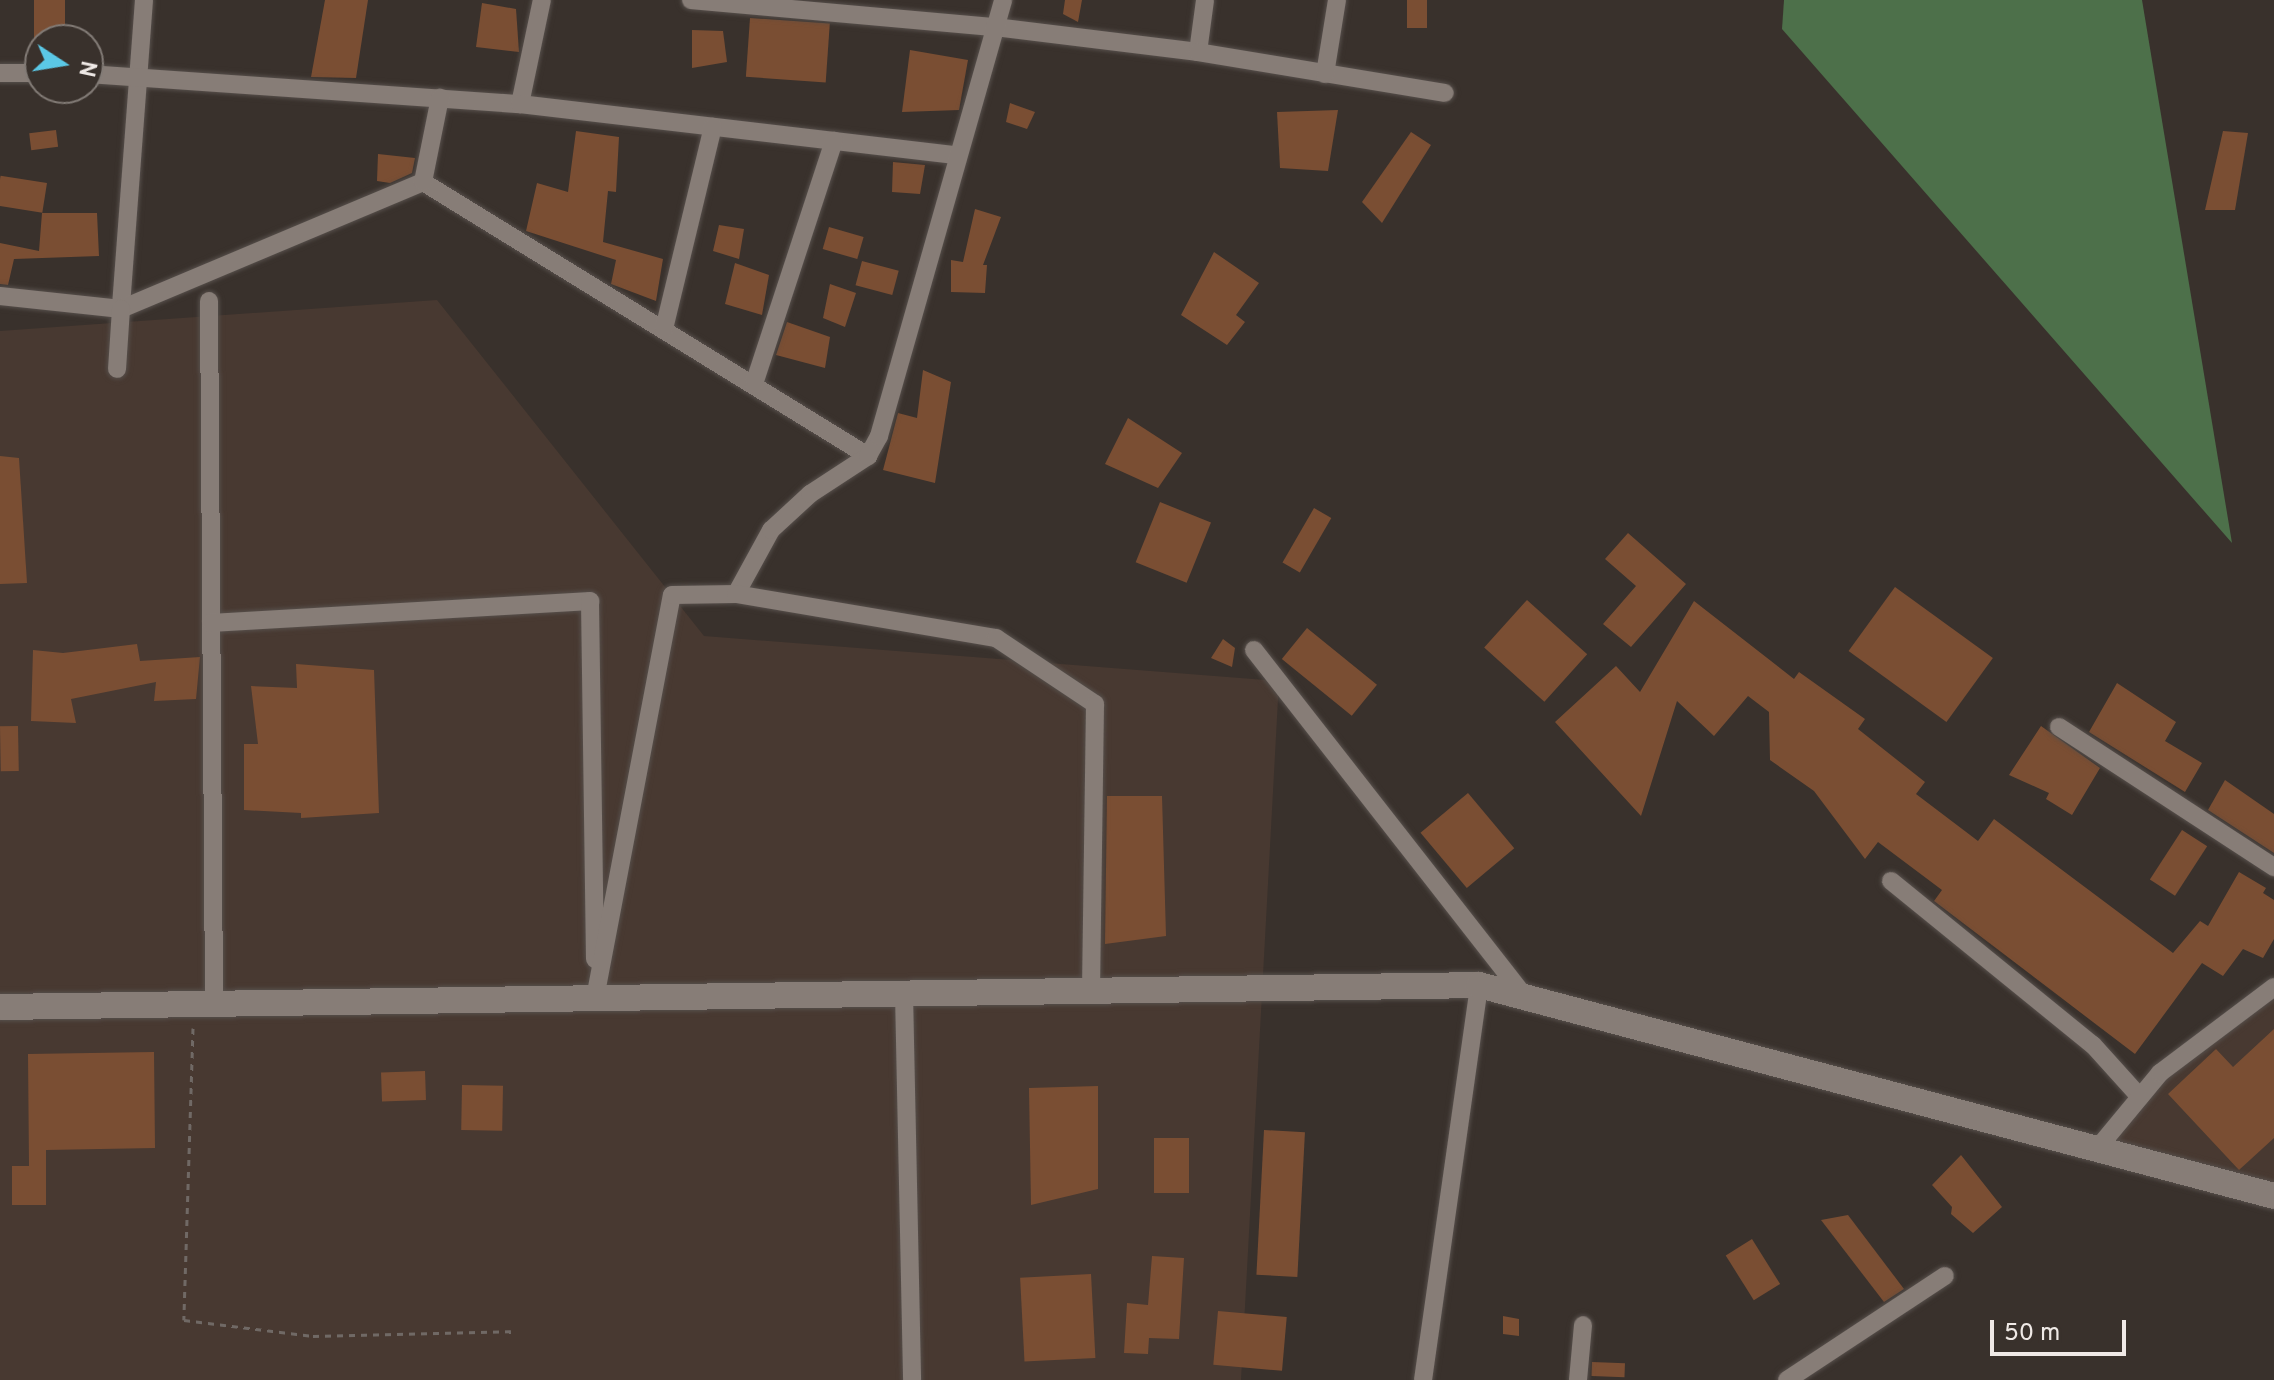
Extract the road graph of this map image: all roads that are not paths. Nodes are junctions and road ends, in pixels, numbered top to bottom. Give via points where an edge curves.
1 (144, 0) edge
2 (542, 0) edge
3 (691, 0) edge
4 (1003, 0) edge
5 (1205, 0) edge
6 (1337, 0) edge
7 (995, 27) junction
8 (1198, 52) junction
9 (0, 73) edge
10 (24, 73) edge
11 (104, 74) edge
12 (139, 74) junction
13 (1325, 74) junction
14 (1445, 93) dead end
15 (440, 98) junction
16 (520, 104) junction
17 (713, 127) junction
18 (834, 141) junction
19 (957, 155) junction
20 (423, 182) junction
21 (0, 296) edge
22 (209, 301) dead end
23 (121, 309) junction
24 (664, 329) junction
25 (117, 369) dead end
26 (754, 384) junction
27 (868, 456) junction
28 (736, 594) junction
29 (211, 623) junction
30 (1254, 650) dead end
31 (2059, 727) dead end
32 (2274, 867) edge
33 (1891, 881) dead end
34 (1479, 985) junction
35 (2274, 987) edge
36 (1091, 991) junction
37 (904, 993) junction
38 (1524, 996) junction
39 (595, 998) junction
40 (204, 1004) junction
41 (0, 1007) edge
42 (2140, 1097) junction
43 (2097, 1149) junction
44 (2274, 1196) edge
45 (1945, 1276) dead end
46 (1583, 1325) dead end
47 (912, 1380) edge
48 (1423, 1380) edge
49 (1578, 1380) edge
50 (1787, 1380) edge

1 - 12 street
2 - 16 street
3 - 7 street
4 - 7 street
5 - 8 street
6 - 13 street
7 - 8 street
7 - 19 street
8 - 13 street
9 - 10 street
11 - 12 street
12 - 15 street
12 - 23 street
13 - 14 street
15 - 16 street
15 - 20 street
16 - 17 street
17 - 18 street
17 - 24 street
18 - 19 street
18 - 26 street
19 - 27 street via 879,436
20 - 23 street
20 - 24 street
21 - 23 street
22 - 29 street
23 - 25 street
24 - 26 street
26 - 27 street
27 - 28 street via 810,494 771,530
28 - 36 street via 996,638 1095,704
28 - 39 street via 672,595
29 - 39 street via 590,601
29 - 40 street
30 - 38 street
31 - 32 street
33 - 42 street via 2093,1045
34 - 36 main road
34 - 38 main road
34 - 48 street
35 - 42 street via 2160,1073
36 - 37 main road
37 - 39 main road
37 - 47 street
38 - 43 main road
39 - 40 main road
40 - 41 main road
42 - 43 street
43 - 44 main road
45 - 50 street
46 - 49 street

